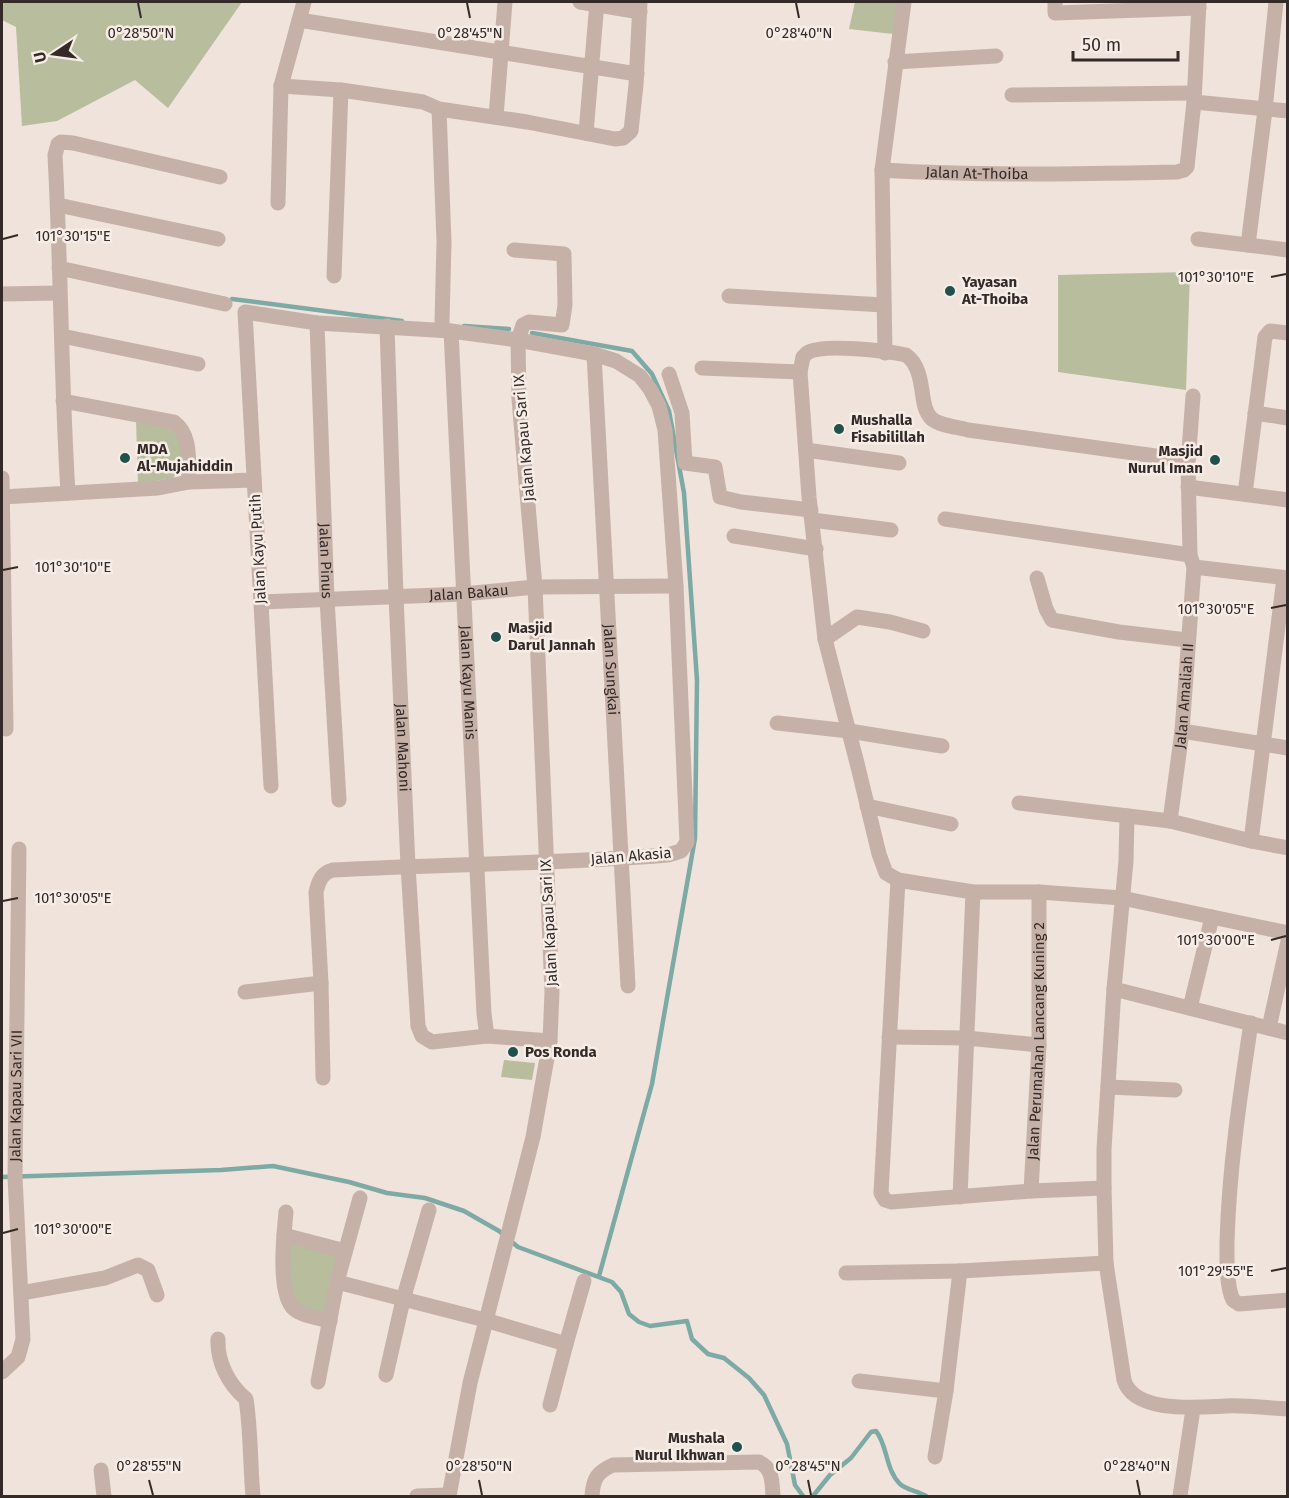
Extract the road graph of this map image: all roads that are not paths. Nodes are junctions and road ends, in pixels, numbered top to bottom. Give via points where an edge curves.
1 (304, 2) edge
2 (505, 2) edge
3 (579, 2) edge
4 (904, 2) edge
5 (1055, 2) edge
6 (1276, 2) edge
7 (597, 3) edge
8 (1199, 5) edge
9 (640, 7) edge
10 (298, 20) junction
11 (500, 53) junction
12 (996, 56) dead end
13 (895, 62) junction
14 (592, 67) junction
15 (637, 74) junction
16 (281, 86) junction
17 (341, 90) junction
18 (1012, 95) dead end
19 (1194, 98) junction
20 (440, 110) junction
21 (1265, 110) junction
22 (1287, 111) edge
23 (496, 117) junction
24 (586, 133) junction
25 (882, 170) junction
26 (220, 177) dead end
27 (278, 203) dead end
28 (58, 204) junction
29 (218, 239) dead end
30 (1198, 239) dead end
31 (1248, 245) junction
32 (514, 250) dead end
33 (1287, 250) edge
34 (59, 268) junction
35 (334, 276) dead end
36 (59, 293) junction
37 (2, 294) edge
38 (729, 296) dead end
39 (225, 304) dead end
40 (884, 305) junction
41 (245, 312) joint
42 (317, 322) junction
43 (387, 326) junction
44 (447, 327) junction
45 (1287, 333) edge
46 (62, 336) junction
47 (518, 340) junction
48 (885, 352) junction
49 (594, 354) junction
50 (198, 364) dead end
51 (702, 368) dead end
52 (800, 372) junction
53 (669, 374) dead end
54 (1193, 396) dead end
55 (63, 401) junction
56 (1255, 413) junction
57 (1287, 418) edge
58 (806, 450) junction
59 (899, 463) dead end
60 (1188, 464) junction
61 (2, 478) edge
62 (254, 480) junction
63 (189, 482) junction
64 (1188, 487) junction
65 (68, 493) junction
66 (1245, 494) junction
67 (2, 497) edge
68 (1287, 500) edge
69 (811, 515) junction
70 (945, 519) dead end
71 (891, 530) dead end
72 (734, 536) dead end
73 (816, 549) junction
74 (1192, 561) junction
75 (1037, 578) dead end
76 (1286, 578) edge
77 (607, 585) junction
78 (676, 586) junction
79 (535, 587) junction
80 (463, 594) junction
81 (396, 596) junction
82 (327, 599) junction
83 (261, 602) junction
84 (923, 631) dead end
85 (825, 639) junction
86 (1187, 640) junction
87 (777, 723) dead end
88 (6, 729) dead end
89 (849, 731) junction
90 (1182, 731) junction
91 (1264, 744) junction
92 (942, 746) dead end
93 (1287, 748) edge
94 (271, 786) dead end
95 (339, 800) dead end
96 (1018, 803) dead end
97 (867, 806) junction
98 (1127, 816) junction
99 (1170, 821) junction
100 (951, 824) dead end
101 (1251, 841) junction
102 (1287, 848) edge
103 (20, 849) dead end
104 (622, 859) junction
105 (546, 862) junction
106 (477, 864) junction
107 (408, 866) junction
108 (898, 880) junction
109 (973, 891) junction
110 (1039, 892) junction
111 (1122, 898) junction
112 (1212, 917) junction
113 (1287, 933) edge
114 (1287, 941) edge
115 (321, 983) junction
116 (628, 986) dead end
117 (1114, 990) junction
118 (245, 992) dead end
119 (1190, 1008) junction
120 (1251, 1023) junction
121 (1269, 1028) junction
122 (1287, 1033) edge
123 (487, 1036) junction
124 (889, 1037) junction
125 (966, 1038) junction
126 (550, 1041) junction
127 (1039, 1045) junction
128 (323, 1078) dead end
129 (1108, 1087) junction
130 (1175, 1090) dead end
131 (1104, 1188) junction
132 (1031, 1191) junction
133 (960, 1197) junction
134 (360, 1198) dead end
135 (429, 1210) dead end
136 (286, 1212) dead end
137 (284, 1235) junction
138 (345, 1251) junction
139 (1106, 1263) junction
140 (960, 1271) junction
141 (846, 1273) dead end
142 (584, 1281) dead end
143 (338, 1282) junction
144 (21, 1293) junction
145 (157, 1295) dead end
146 (1287, 1299) edge
147 (403, 1300) junction
148 (484, 1320) junction
149 (330, 1321) junction
150 (218, 1339) dead end
151 (566, 1344) junction
152 (2, 1372) edge
153 (386, 1375) dead end
154 (859, 1381) dead end
155 (318, 1382) dead end
156 (946, 1391) junction
157 (550, 1405) dead end
158 (1193, 1409) junction
159 (1287, 1409) edge
160 (935, 1457) dead end
161 (101, 1470) dead end
162 (772, 1489) edge
163 (449, 1496) edge
164 (104, 1497) edge
165 (253, 1497) edge
166 (417, 1497) edge
167 (592, 1497) edge
168 (1180, 1497) edge

1 - 10 street
2 - 11 street
3 - 7 street
4 - 13 street
5 - 8 street via 1054,13
6 - 21 street
7 - 9 street
7 - 14 street
8 - 19 street
9 - 15 street
10 - 11 street
10 - 16 street
11 - 14 street
11 - 23 street
12 - 13 street
13 - 25 street
14 - 15 street
14 - 24 street
15 - 24 street via 631,131 615,139
16 - 17 street
16 - 27 street
17 - 20 street via 423,102
17 - 35 street
18 - 19 street
19 - 21 street
19 - 25 street, Jalan At-Thoiba via 1187,167 1177,172
20 - 23 street
20 - 44 street, Jalan Kayu Manis
21 - 22 street
21 - 31 street
23 - 24 street
25 - 40 street
26 - 28 street via 61,142 55,155
28 - 29 street
28 - 34 street
30 - 31 street
31 - 33 street
32 - 47 street via 564,254 565,275 562,325 528,322
34 - 36 street
34 - 39 street
36 - 37 street
36 - 46 street
38 - 40 street
40 - 48 street
41 - 42 street, Jalan Akasia
41 - 62 street, Jalan Kayu Putih
42 - 43 street, Jalan Akasia
42 - 82 street, Jalan Pinus
43 - 44 street, Jalan Akasia
43 - 81 street, Jalan Mahoni
44 - 47 street, Jalan Akasia
44 - 80 street, Jalan Kayu Manis
45 - 56 street via 1266,334
46 - 50 street
46 - 55 street
47 - 49 street, Jalan Akasia
47 - 79 street, Jalan Kapau Sari IX via 519,399
48 - 52 street via 811,350 803,357
48 - 60 street via 910,358 919,371 928,413 942,424 1170,458
49 - 77 street, Jalan Sungkai
49 - 78 street, Jalan Akasia via 616,361 640,376 659,406 665,430
51 - 52 street
52 - 58 street
53 - 69 street via 681,413 685,463 716,466 720,497
54 - 60 street, Jalan Amaliah II
55 - 63 street via 174,422 188,446
55 - 65 street
56 - 57 street
56 - 66 street
58 - 59 street
58 - 69 street
60 - 64 street, Jalan Amaliah II
61 - 67 street
62 - 63 street
62 - 83 street, Jalan Kayu Putih
63 - 65 street via 158,488
64 - 66 street
64 - 74 street, Jalan Amaliah II
65 - 67 street
66 - 68 street
67 - 88 street
69 - 71 street
69 - 73 street
70 - 74 street
72 - 73 street
73 - 85 street
74 - 76 street
74 - 86 street, Jalan Amaliah II
75 - 86 street via 1052,620
76 - 91 street
77 - 78 street, Jalan Bakau
77 - 79 street, Jalan Bakau
77 - 104 street, Jalan Sungkai
78 - 104 street, Jalan Akasia via 687,842 675,854
79 - 80 street, Jalan Bakau
79 - 105 street, Jalan Kapau Sari IX
80 - 81 street, Jalan Bakau
80 - 106 street, Jalan Kayu Manis
81 - 82 street, Jalan Bakau
81 - 107 street, Jalan Mahoni
82 - 83 street, Jalan Bakau
82 - 95 street, Jalan Pinus
83 - 94 street, Jalan Kayu Putih
84 - 85 street via 857,617
85 - 89 street
86 - 90 street, Jalan Amaliah II
87 - 89 street
89 - 92 street
89 - 97 street
90 - 91 street
90 - 99 street, Jalan Amaliah II
91 - 93 street
91 - 101 street
96 - 98 street
97 - 100 street
97 - 108 street via 883,867
98 - 99 street
98 - 111 street
99 - 101 street
101 - 102 street
103 - 144 street, Jalan Kapau Sari VII via 15,1177
104 - 105 street, Jalan Akasia
104 - 116 street, Jalan Sungkai
105 - 106 street, Jalan Akasia
105 - 126 street, Jalan Kapau Sari IX via 552,992
106 - 107 street, Jalan Akasia
106 - 123 street, Jalan Kayu Manis
107 - 115 street, Jalan Akasia via 333,870 321,877 316,892
107 - 123 street, Jalan Mahoni via 419,1032 432,1042
108 - 109 street
108 - 124 street
109 - 110 street
109 - 125 street
110 - 111 street
110 - 127 street, Jalan Perumahan Lancang Kuning 2
111 - 112 street
111 - 117 street
112 - 113 street
112 - 119 street
114 - 121 street
115 - 118 street
115 - 128 street, Jalan Akasia
117 - 119 street
117 - 129 street
119 - 120 street
120 - 121 street
120 - 146 street via 1228,1192 1230,1291 1239,1304
121 - 122 street
123 - 126 street, Jalan Mahoni
124 - 125 street
124 - 133 street via 881,1193 891,1202
125 - 127 street
125 - 133 street
126 - 148 street, Jalan Kapau Sari IX via 533,1137
127 - 132 street, Jalan Perumahan Lancang Kuning 2
129 - 130 street
129 - 131 street
131 - 132 street
131 - 139 street
132 - 133 street
134 - 138 street
135 - 147 street
136 - 137 street
137 - 138 street
137 - 149 street via 287,1298 295,1310
138 - 143 street
139 - 140 street
139 - 158 street via 1126,1389 1146,1402
140 - 141 street
140 - 156 street
142 - 151 street
143 - 147 street
143 - 149 street
144 - 145 street via 105,1278 138,1265 148,1270
144 - 152 street, Jalan Kapau Sari VII via 21,1350
147 - 148 street
147 - 153 street
148 - 151 street
148 - 163 street, Jalan Kapau Sari IX
149 - 155 street
150 - 165 street via 224,1368 246,1399
151 - 157 street
154 - 156 street
156 - 160 street
158 - 159 street
158 - 168 street
161 - 164 street
162 - 167 street via 767,1467 759,1462 626,1464 613,1465 600,1474
163 - 166 street

